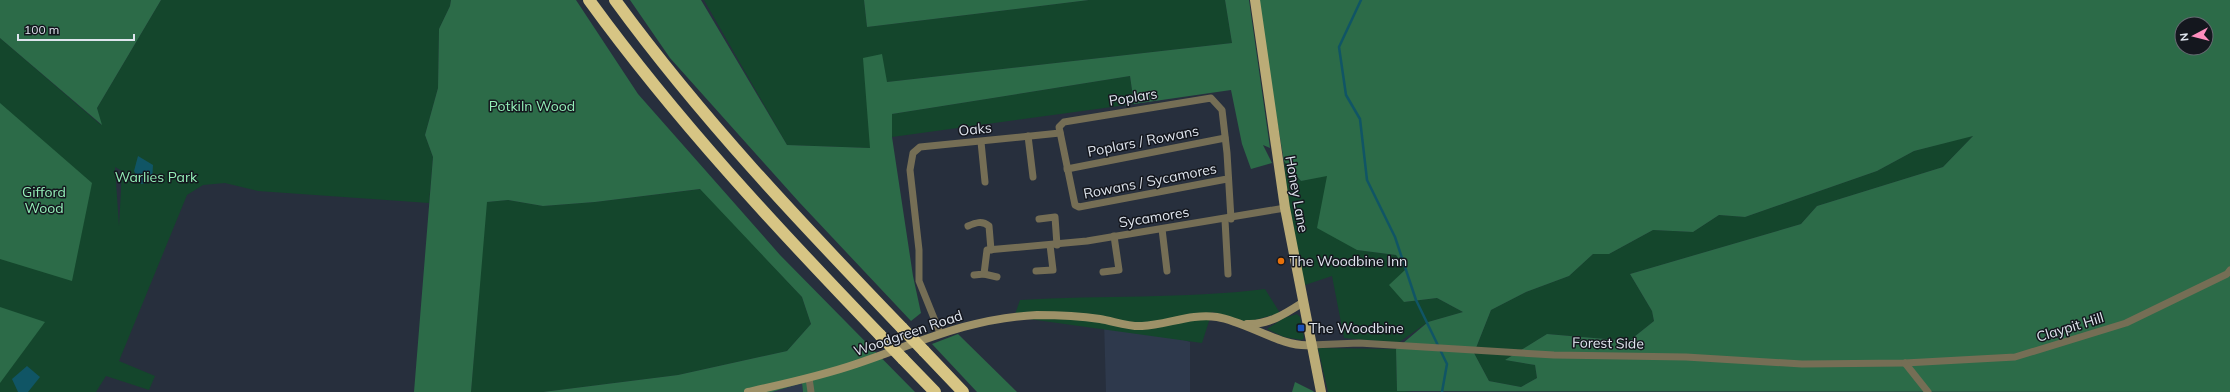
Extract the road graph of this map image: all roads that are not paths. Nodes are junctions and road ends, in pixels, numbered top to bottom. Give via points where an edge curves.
1 (589, 0) edge
2 (615, 0) edge
3 (1256, 0) edge
4 (1060, 133) junction
5 (1028, 136) junction
6 (1225, 138) junction
7 (981, 142) junction
8 (1067, 169) junction
9 (1033, 177) dead end
10 (1227, 179) junction
11 (985, 182) dead end
12 (1285, 208) junction
13 (1039, 219) dead end
14 (1228, 219) junction
15 (968, 226) dead end
16 (1162, 229) junction
17 (1114, 236) junction
18 (1053, 245) junction
19 (991, 250) junction
20 (2230, 270) edge
21 (1036, 271) dead end
22 (1167, 271) dead end
23 (1103, 272) dead end
24 (984, 274) junction
25 (1228, 274) dead end
26 (974, 275) dead end
27 (997, 277) dead end
28 (1302, 303) junction
29 (1244, 324) junction
30 (940, 333) junction
31 (1311, 345) junction
32 (1905, 363) junction
33 (809, 378) junction
34 (748, 392) edge
35 (811, 392) edge
36 (935, 392) edge
37 (963, 392) edge
38 (1321, 392) edge
39 (1928, 392) edge

1 - 36 highway, bridge via 709,151
2 - 37 highway, bridge via 674,78 729,142
3 - 12 main road, Honey Lane
4 - 5 street, Oaks
4 - 6 street, Poplars via 1059,127 1064,122 1211,98 1222,110
4 - 8 street
5 - 7 street, Oaks
5 - 9 street
6 - 8 street, Poplars / Rowans
6 - 10 street
7 - 11 street
7 - 30 street, Oaks via 920,147 913,153 910,170 919,250 919,281
8 - 10 street, Rowans / Sycamores via 1075,205 1079,207
10 - 14 street
12 - 14 street, Sycamores
12 - 28 main road, Honey Lane
13 - 18 street via 1055,217
14 - 16 street, Sycamores
14 - 25 street
15 - 19 street via 978,222 989,226
16 - 17 street, Sycamores
16 - 22 street
17 - 18 street, Sycamores
17 - 23 street via 1119,270
18 - 19 street, Sycamores
18 - 21 street via 1053,270
19 - 24 street via 985,252
20 - 32 street, Claypit Hill via 2227,274 2126,323 2015,357
24 - 26 street
24 - 27 street
28 - 29 street, Woodgreen Road via 1278,318 1264,323
28 - 31 main road, Honey Lane
29 - 30 street, Woodgreen Road via 1231,319 1200,316 1141,326 1097,319 1037,315 988,320
29 - 31 street, Woodgreen Road via 1275,338 1305,346
30 - 33 street, Woodgreen Road via 858,364
31 - 32 street, Forest Side via 1359,343 1554,355 1686,357 1802,364
31 - 38 main road, Honey Lane
32 - 39 street
33 - 34 street, Woodgreen Road
33 - 35 street

